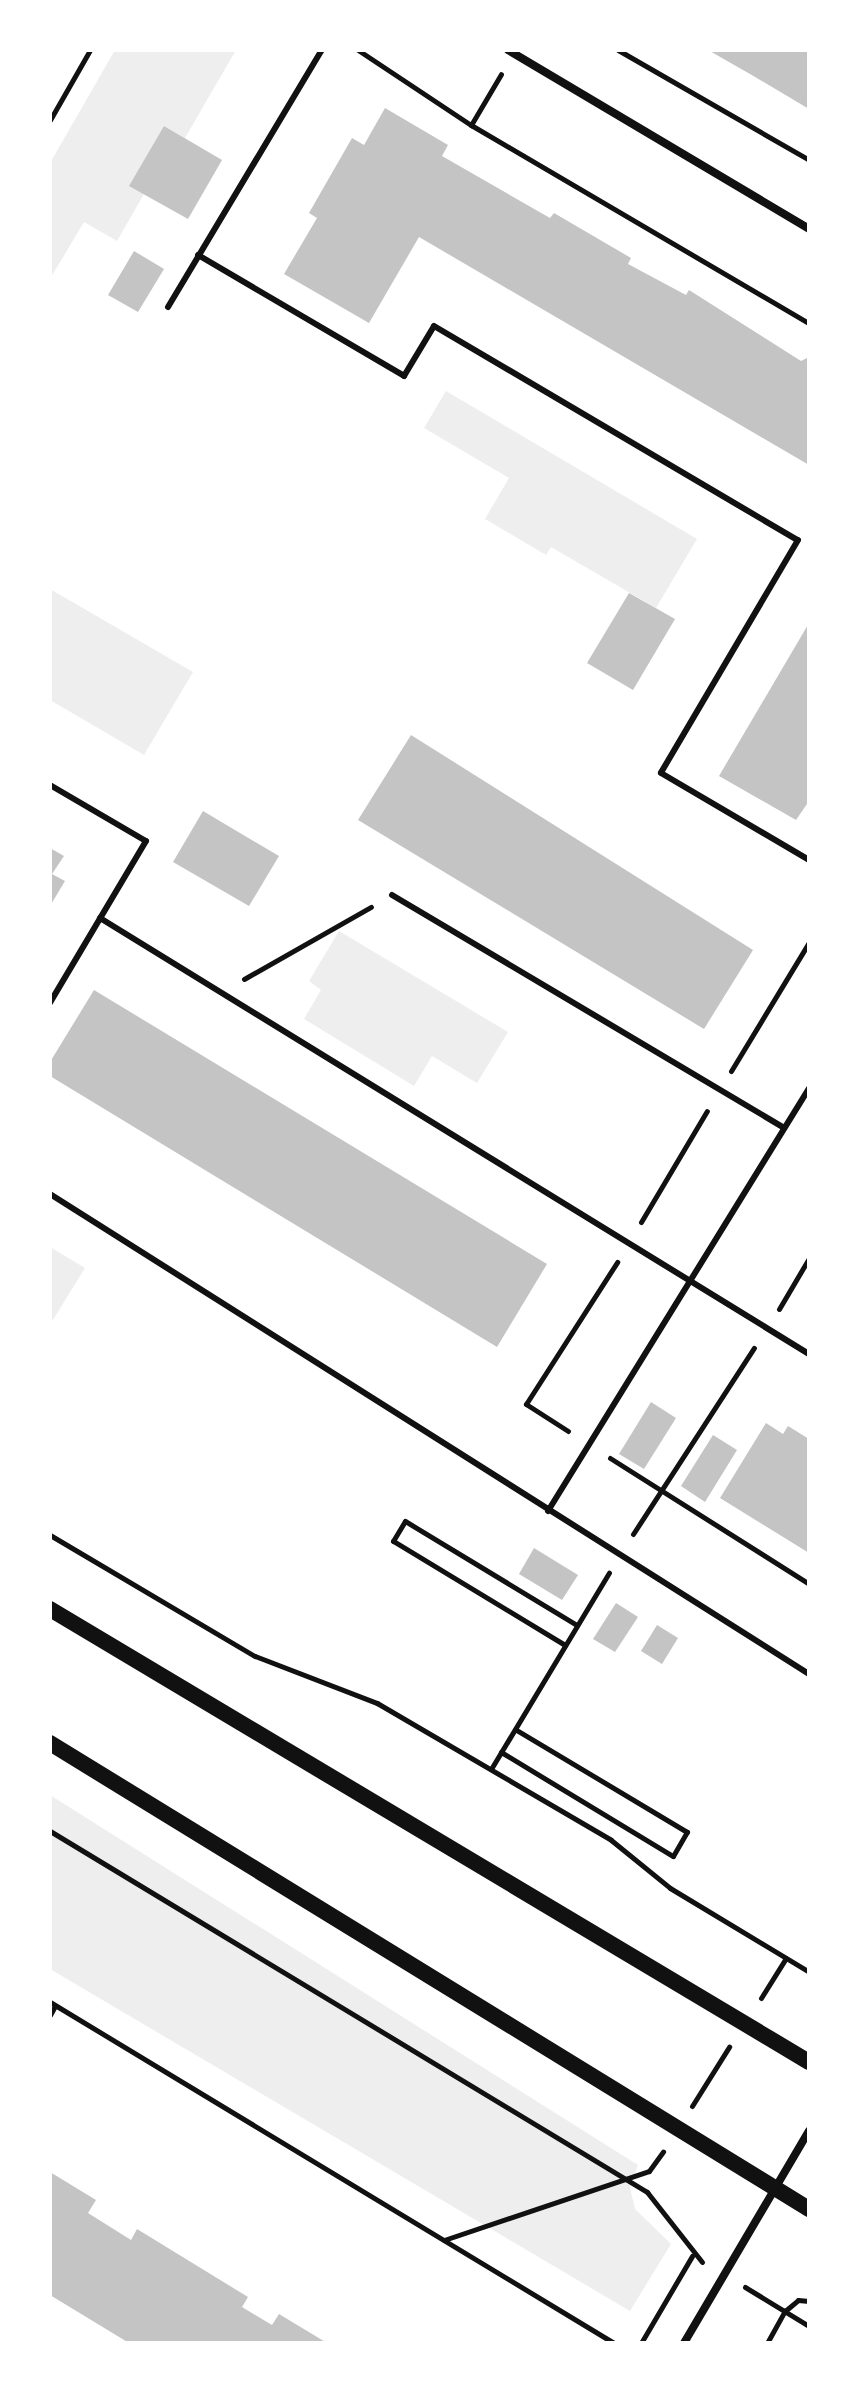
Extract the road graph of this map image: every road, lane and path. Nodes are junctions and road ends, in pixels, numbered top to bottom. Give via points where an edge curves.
1 (90, 50) edge
2 (322, 50) edge
3 (358, 50) edge
4 (618, 50) edge
5 (510, 52) edge
6 (50, 120) edge
7 (471, 125) junction
8 (809, 160) edge
9 (809, 229) edge
10 (198, 255) junction
11 (168, 307) dead end
12 (809, 323) edge
13 (50, 785) edge
14 (809, 860) edge
15 (392, 895) joint
16 (100, 918) junction
17 (221, 992) junction
18 (50, 1003) edge
19 (809, 1088) edge
20 (784, 1128) junction
21 (50, 1194) edge
22 (809, 1258) edge
23 (691, 1283) junction
24 (767, 1329) junction
25 (809, 1354) edge
26 (660, 1490) junction
27 (548, 1511) junction
28 (50, 1535) edge
29 (620, 1556) junction
30 (809, 1584) edge
31 (50, 1609) edge
32 (577, 1625) junction
33 (565, 1645) junction
34 (809, 1674) edge
35 (515, 1729) junction
36 (50, 1743) edge
37 (501, 1752) junction
38 (491, 1769) junction
39 (50, 1831) edge
40 (786, 1958) junction
41 (809, 1972) edge
42 (52, 2004) edge
43 (50, 2015) edge
44 (744, 2024) junction
45 (809, 2062) edge
46 (676, 2130) junction
47 (809, 2131) edge
48 (625, 2179) junction
49 (775, 2189) junction
50 (809, 2209) edge
51 (444, 2240) junction
52 (809, 2301) edge
53 (785, 2311) junction
54 (809, 2326) edge
55 (614, 2343) edge
56 (641, 2343) edge
57 (684, 2343) edge
58 (767, 2343) edge

1 - 6 path
2 - 10 lane
3 - 7 path
4 - 8 path
5 - 7 path
5 - 9 street
7 - 12 path
10 - 11 lane
10 - 14 lane via 404,376 434,326 798,540 661,773
13 - 16 lane via 146,841
15 - 17 path
15 - 20 lane
16 - 17 lane
16 - 18 lane
17 - 23 lane
19 - 20 lane
20 - 23 lane
21 - 27 lane
22 - 24 path
23 - 24 lane
23 - 27 lane
24 - 25 lane
24 - 26 path
26 - 29 path
26 - 30 path
27 - 29 lane
28 - 38 path via 255,1656 377,1703
29 - 32 path
29 - 34 lane
31 - 44 main road
32 - 33 path
32 - 33 path via 405,1521 393,1541
33 - 35 path
35 - 37 path
35 - 37 path via 687,1832 673,1856
36 - 46 main road
37 - 38 path
38 - 40 path via 611,1840 670,1888
39 - 48 path
40 - 41 path
40 - 44 path
42 - 43 path
42 - 51 path
44 - 45 main road
44 - 46 path
46 - 48 path via 649,2171
46 - 49 main road
47 - 49 street
48 - 51 path
48 - 56 path via 647,2192 692,2256
49 - 50 main road
49 - 57 street
51 - 55 path
52 - 53 path via 798,2300
53 - 54 path
53 - 58 path

